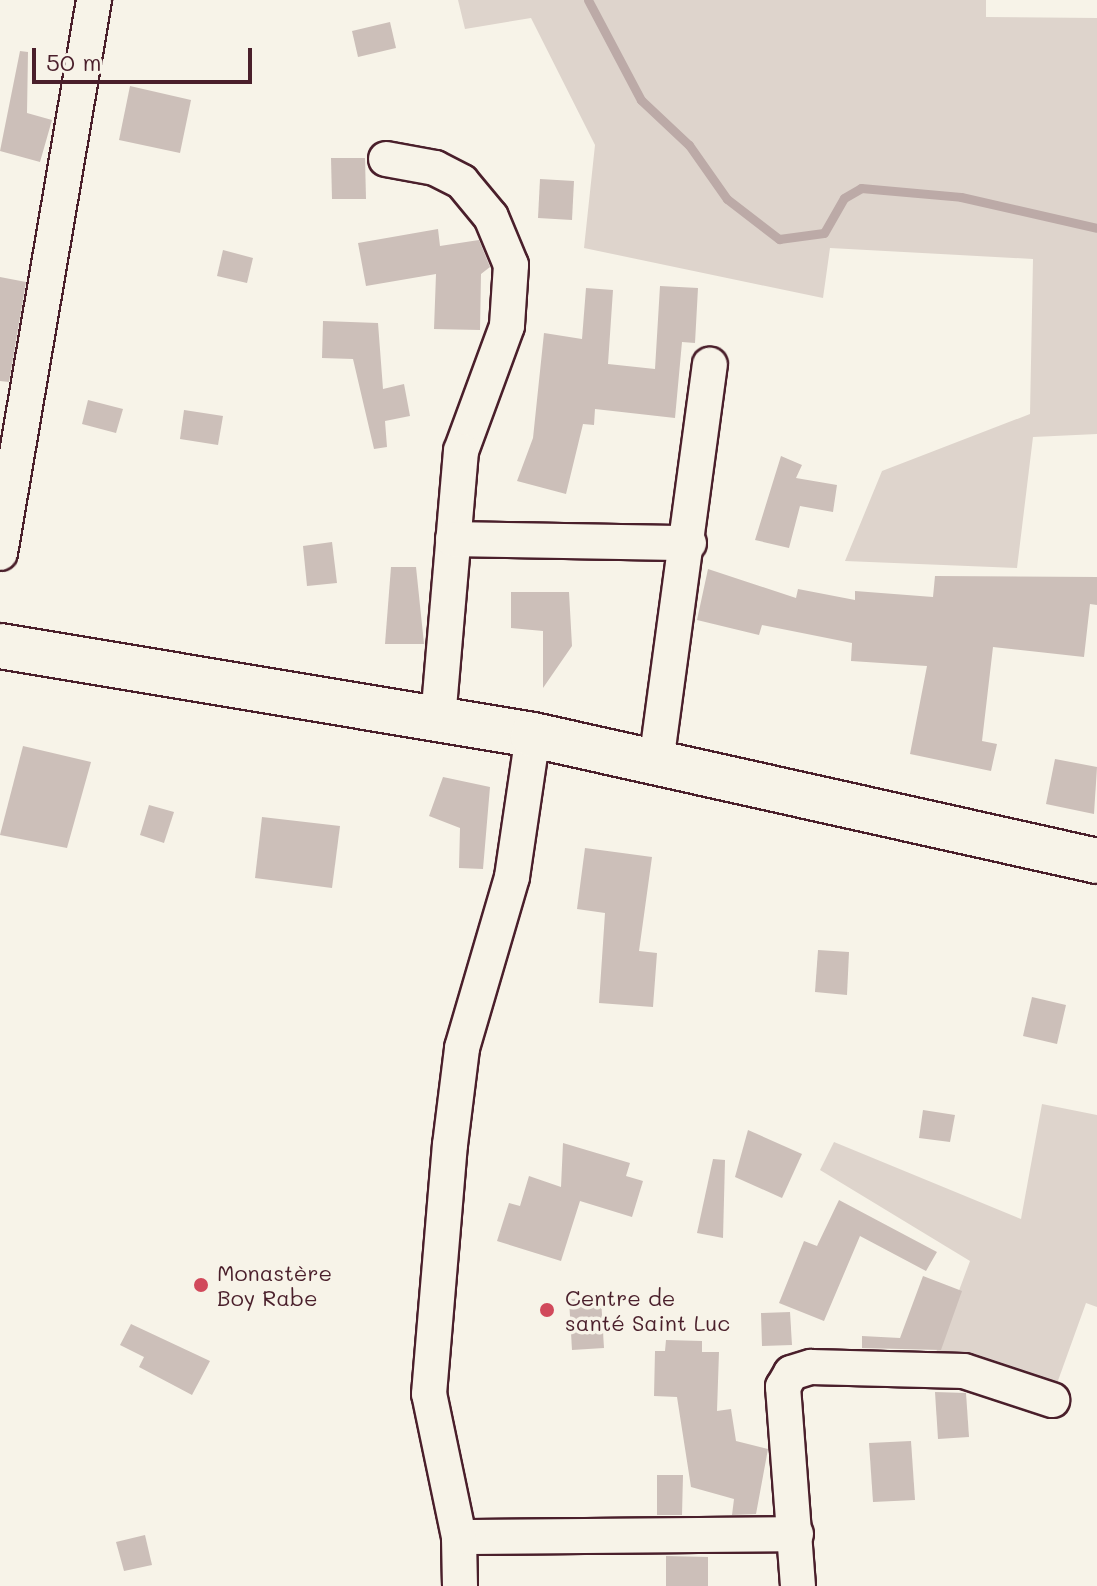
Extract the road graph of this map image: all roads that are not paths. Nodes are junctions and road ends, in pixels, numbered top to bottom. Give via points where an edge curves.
1 (94, 0) edge
2 (386, 159) dead end
3 (710, 365) dead end
4 (453, 539) junction
5 (689, 543) junction
6 (0, 553) edge
7 (0, 646) edge
8 (438, 720) junction
9 (533, 735) junction
10 (656, 763) junction
11 (1097, 861) edge
12 (1052, 1400) dead end
13 (796, 1534) junction
14 (459, 1537) junction
15 (460, 1586) edge
16 (798, 1586) edge

1 - 6 street
2 - 4 street via 435,168 462,182 491,217 511,265 507,326 466,425
3 - 5 street
4 - 5 street
4 - 8 street
5 - 10 street
7 - 8 main road
8 - 9 main road
9 - 10 main road
9 - 14 street via 512,877 462,1048 450,1145 429,1394
10 - 11 main road
12 - 13 street via 964,1371 811,1367 791,1373 783,1387
13 - 14 street
13 - 16 street
14 - 15 street

